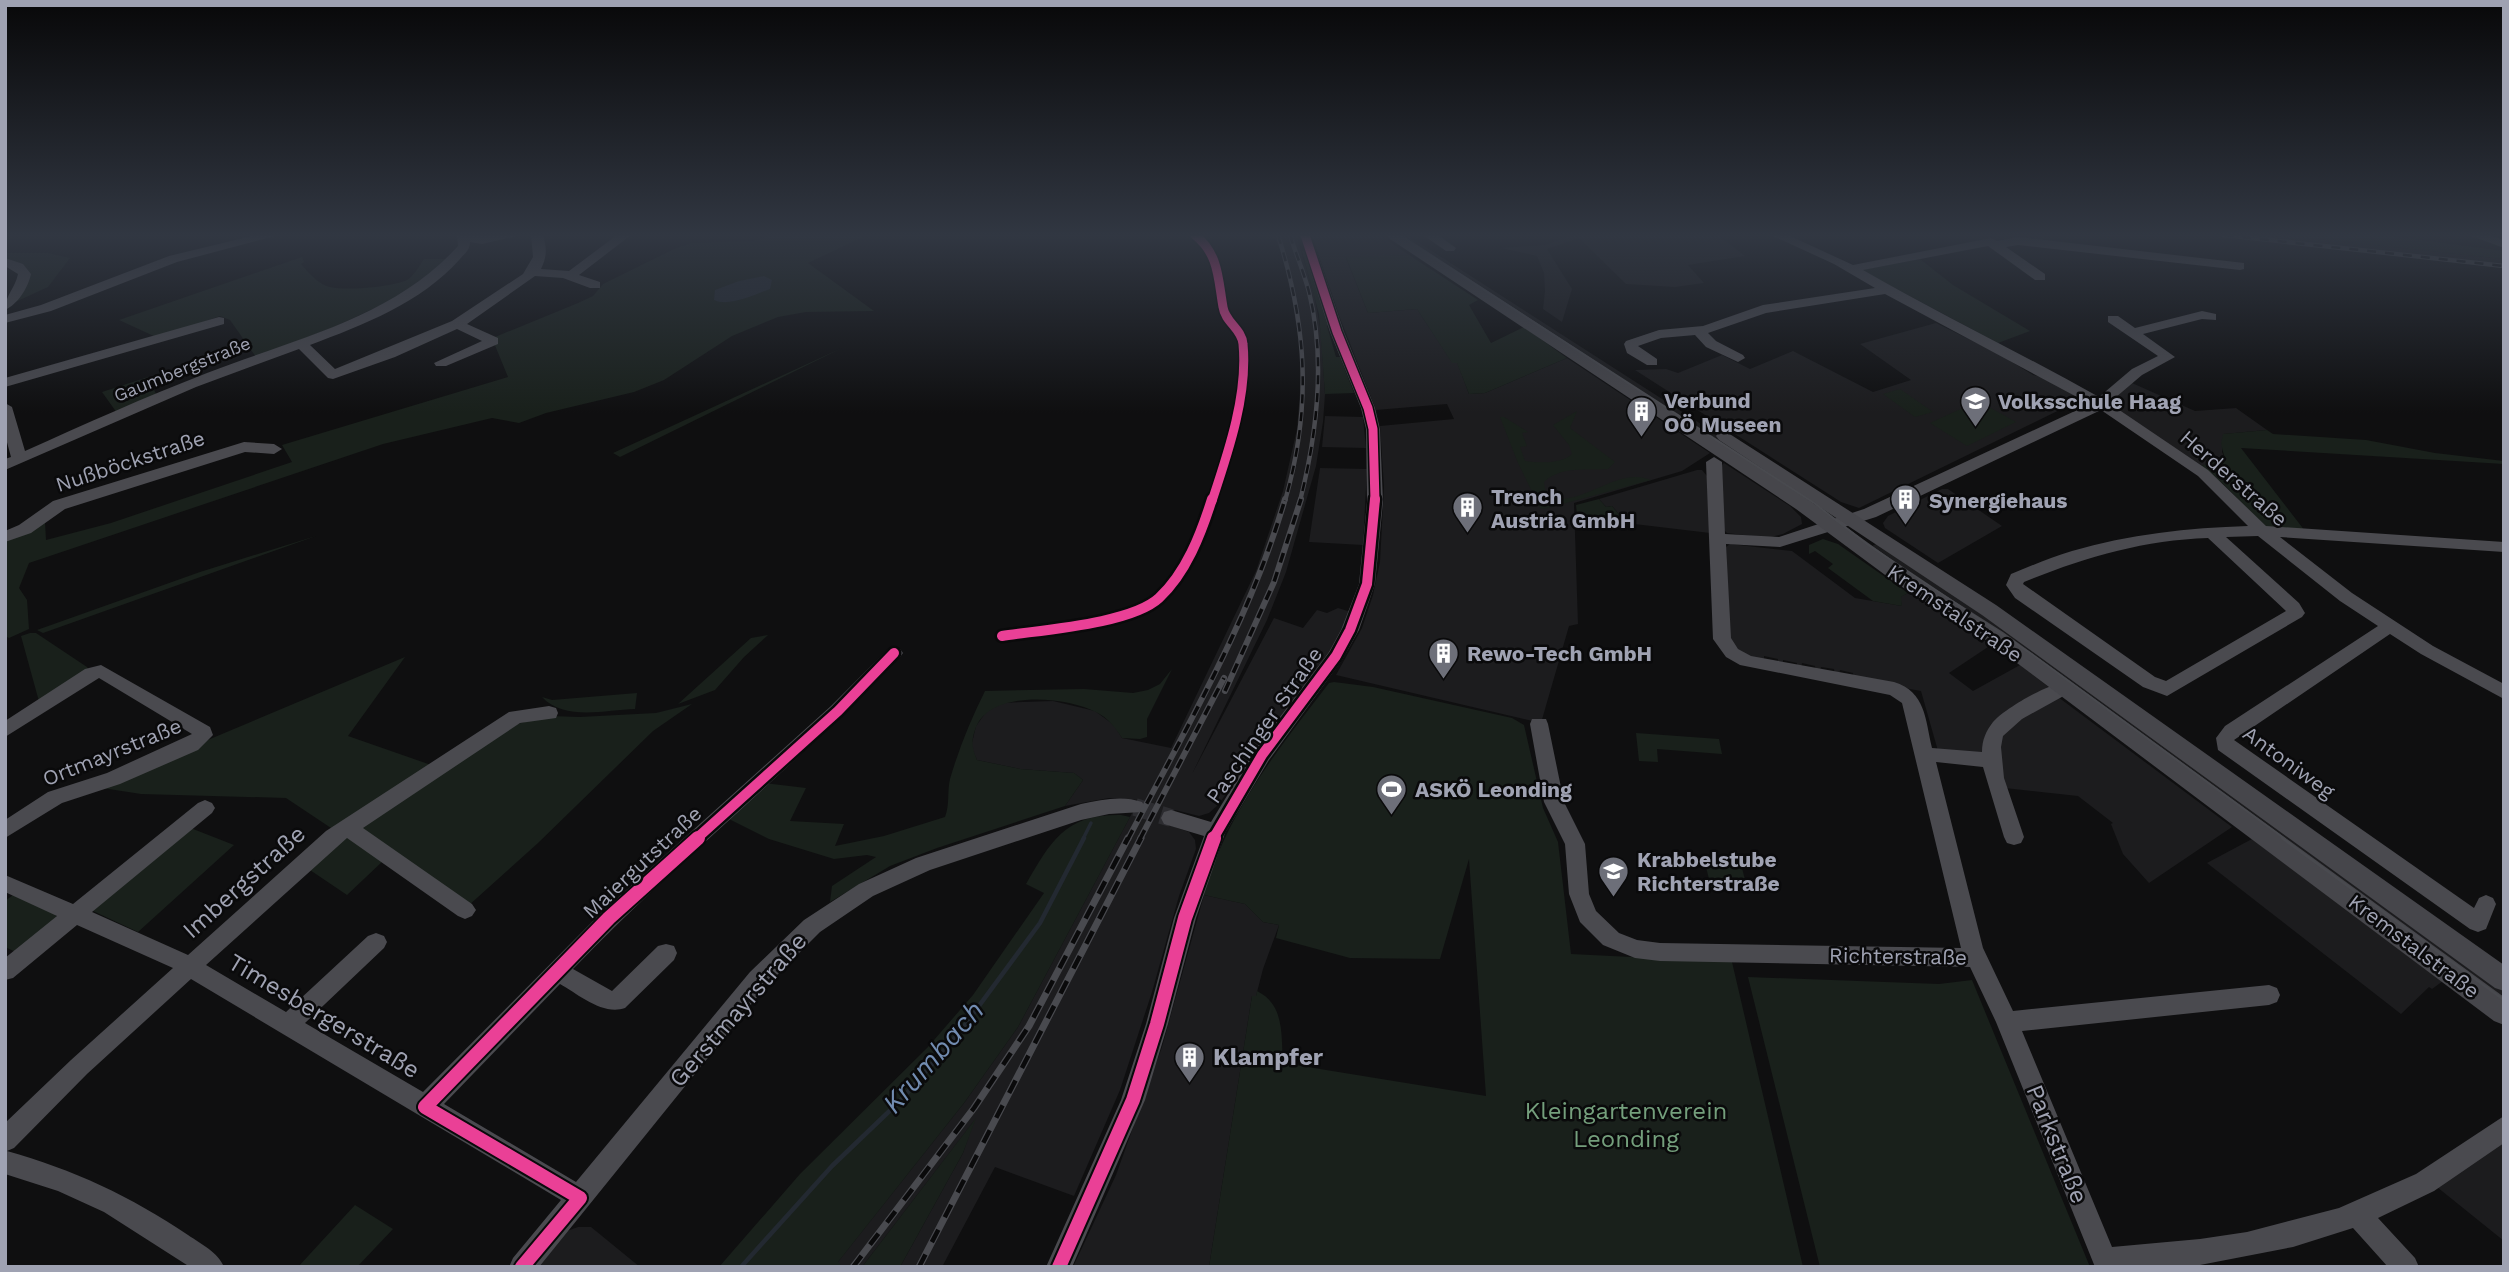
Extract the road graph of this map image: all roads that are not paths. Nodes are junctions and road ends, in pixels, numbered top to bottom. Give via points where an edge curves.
1 (81, 294) edge
2 (408, 294) edge
3 (500, 294) edge
4 (1325, 294) edge
5 (1482, 294) edge
6 (1504, 294) edge
7 (1856, 294) edge
8 (1892, 294) edge
9 (2211, 317) dead end
10 (5, 318) edge
11 (2113, 319) dead end
12 (219, 321) dead end
13 (457, 324) junction
14 (1699, 331) junction
15 (2134, 332) junction
16 (301, 344) junction
17 (1738, 358) dead end
18 (1653, 362) dead end
19 (441, 363) dead end
20 (5, 383) edge
21 (2100, 403) junction
22 (5, 407) edge
23 (274, 449) dead end
24 (12, 462) edge
25 (1714, 462) dead end
26 (1854, 519) junction
27 (1831, 527) junction
28 (2262, 531) junction
29 (2212, 533) junction
30 (5, 537) edge
31 (1718, 538) junction
32 (2504, 547) edge
33 (2389, 626) junction
34 (894, 653) dead end
35 (2063, 688) junction
36 (2504, 692) edge
37 (549, 713) dead end
38 (1539, 724) dead end
39 (5, 730) edge
40 (1923, 754) junction
41 (1990, 760) junction
42 (1135, 807) tunnel mouth
43 (205, 808) dead end
44 (1171, 818) tunnel mouth
45 (348, 828) junction
46 (5, 830) edge
47 (1216, 831) junction
48 (2014, 837) dead end
49 (5, 883) edge
50 (2486, 904) dead end
51 (464, 910) dead end
52 (74, 915) junction
53 (376, 942) dead end
54 (666, 953) dead end
55 (1977, 958) junction
56 (190, 966) junction
57 (5, 971) edge
58 (557, 971) junction
59 (2504, 980) edge
60 (2269, 995) dead end
61 (2504, 1013) edge
62 (2007, 1022) junction
63 (287, 1025) junction
64 (425, 1107) junction
65 (2504, 1127) edge
66 (5, 1140) edge
67 (5, 1162) edge
68 (580, 1198) junction
69 (2358, 1215) junction
70 (2106, 1264) edge
71 (211, 1267) edge
72 (522, 1267) edge
73 (1059, 1267) edge
74 (2406, 1267) edge

1 - 10 street
2 - 16 street, Gaumbergstraße
3 - 13 street
4 - 47 street, Paschinger Straße via 1370,415 1375,502 1370,569 1360,608 1336,656 1262,755
5 - 27 main road, Kremstalstraße
6 - 26 main road, Kremstalstraße
7 - 14 street via 1755,310
8 - 21 street, Herderstraße
9 - 15 street via 2202,315
11 - 15 street
12 - 20 street
13 - 16 street via 333,375
13 - 19 street via 493,341
14 - 17 street via 1711,344
14 - 18 street via 1659,334 1631,344 1631,349
15 - 21 street via 2165,352 2167,360 2137,372
16 - 24 street, Gaumbergstraße via 190,384
21 - 26 street via 1986,461
21 - 28 street, Herderstraße via 2203,473
22 - 24 street
23 - 30 street, Nußböckstraße via 244,447 59,505
25 - 31 street, Richterstraße
26 - 27 street
26 - 59 main road, Kremstalstraße via 2012,626
27 - 31 street via 1780,542
27 - 35 main road, Kremstalstraße via 2004,642
28 - 29 street
28 - 32 street
28 - 33 street, Herderstraße
29 - 29 street via 2296,613 2167,689 2149,682 2014,585 2017,579 2049,564 2101,546 2172,534
31 - 40 street, Richterstraße via 1722,639 1728,649 1758,664 1906,695 1912,701
33 - 36 street, Herderstraße
33 - 50 street, Antoniweg via 2232,731 2224,745 2478,923
34 - 58 street, Maiergutstraße via 838,711 644,884
35 - 41 street via 2000,725
35 - 61 main road, Kremstalstraße
37 - 45 street, Imbergstraße via 516,716
38 - 55 street, Richterstraße via 1554,802 1575,844 1581,905 1593,924 1611,939 1660,953
39 - 46 street, Ortmayrstraße via 100,671 203,732 201,739 113,779 55,797
40 - 41 street
40 - 55 street, Richterstraße
41 - 48 street
42 - 68 street, Gerstmayrstraße via 1081,812 923,864 866,890 812,926 758,979
43 - 52 street
44 - 47 street
45 - 51 street
45 - 56 street, Imbergstraße via 332,837
47 - 73 street, Paschinger Straße via 1185,918 1133,1100
49 - 52 street, Timesbergerstraße
52 - 56 street, Timesbergerstraße
52 - 57 street
53 - 63 street
54 - 58 street via 617,1001
55 - 62 street, Parkstraße
56 - 63 street, Timesbergerstraße
56 - 66 street, Imbergstraße
58 - 64 street, Maiergutstraße
60 - 62 street
62 - 70 street, Parkstraße
63 - 64 street, Timesbergerstraße
64 - 68 street, Timesbergerstraße
65 - 69 street via 2439,1175
67 - 71 street via 48,1173 94,1193 163,1232
68 - 72 street, Gerstmayrstraße
69 - 70 street via 2240,1247
69 - 74 street

